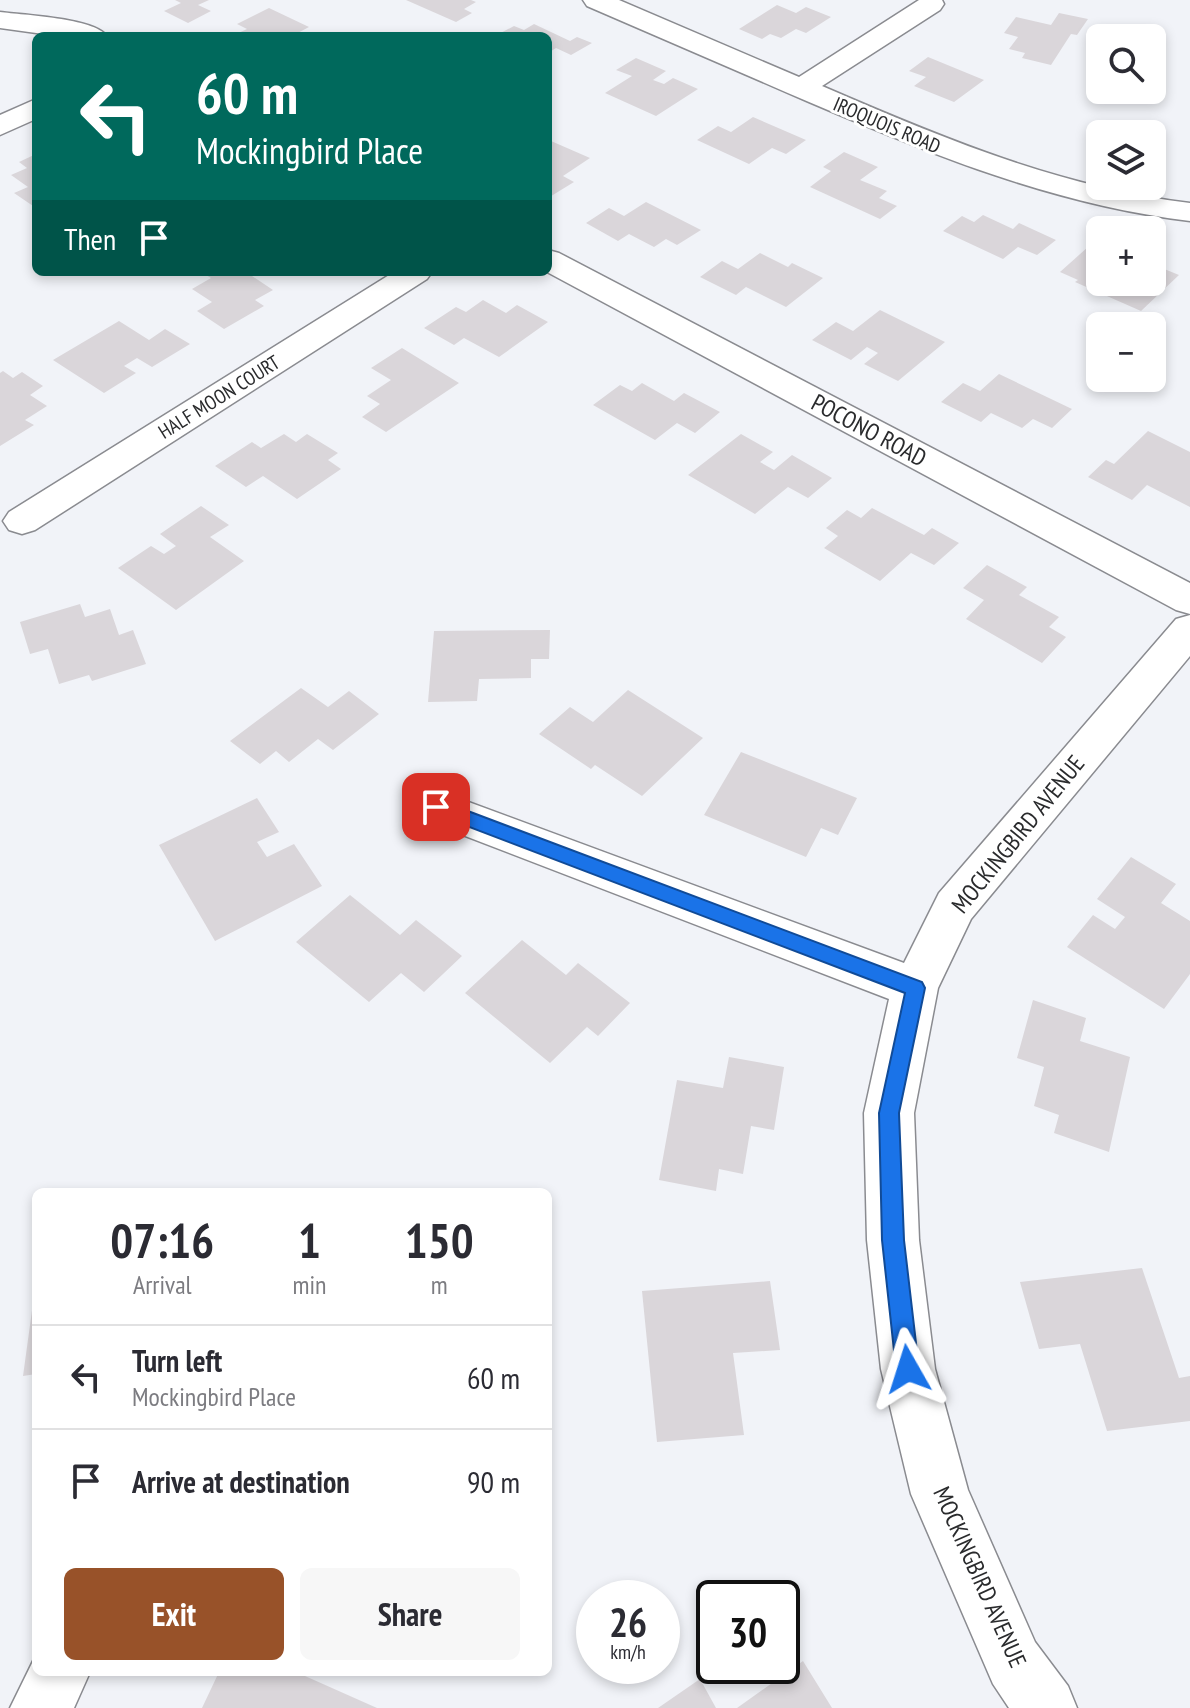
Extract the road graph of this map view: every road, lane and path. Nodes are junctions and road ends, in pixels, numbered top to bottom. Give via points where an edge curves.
1 (596, 0) edge
2 (931, 4) dead end
3 (0, 20) edge
4 (80, 32) edge
5 (800, 88) junction
6 (32, 110) edge
7 (0, 126) edge
8 (1190, 212) edge
9 (552, 262) edge
10 (410, 276) edge
11 (22, 521) dead end
12 (1190, 600) edge
13 (1190, 629) edge
14 (436, 807) dead end
15 (915, 988) junction
16 (58, 1676) edge
17 (41, 1708) edge
18 (1046, 1708) edge

1 - 5 street, IROQUOIS ROAD
2 - 5 street
3 - 4 street
5 - 8 street, IROQUOIS ROAD via 974,162 1062,190
6 - 7 street
9 - 12 street, POCONO ROAD
10 - 11 street, HALF MOON COURT
13 - 15 street, MOCKINGBIRD AVENUE via 955,906
14 - 15 street
15 - 18 street, MOCKINGBIRD AVENUE via 889,1113 893,1240 908,1369 940,1494 1014,1663
16 - 17 street

